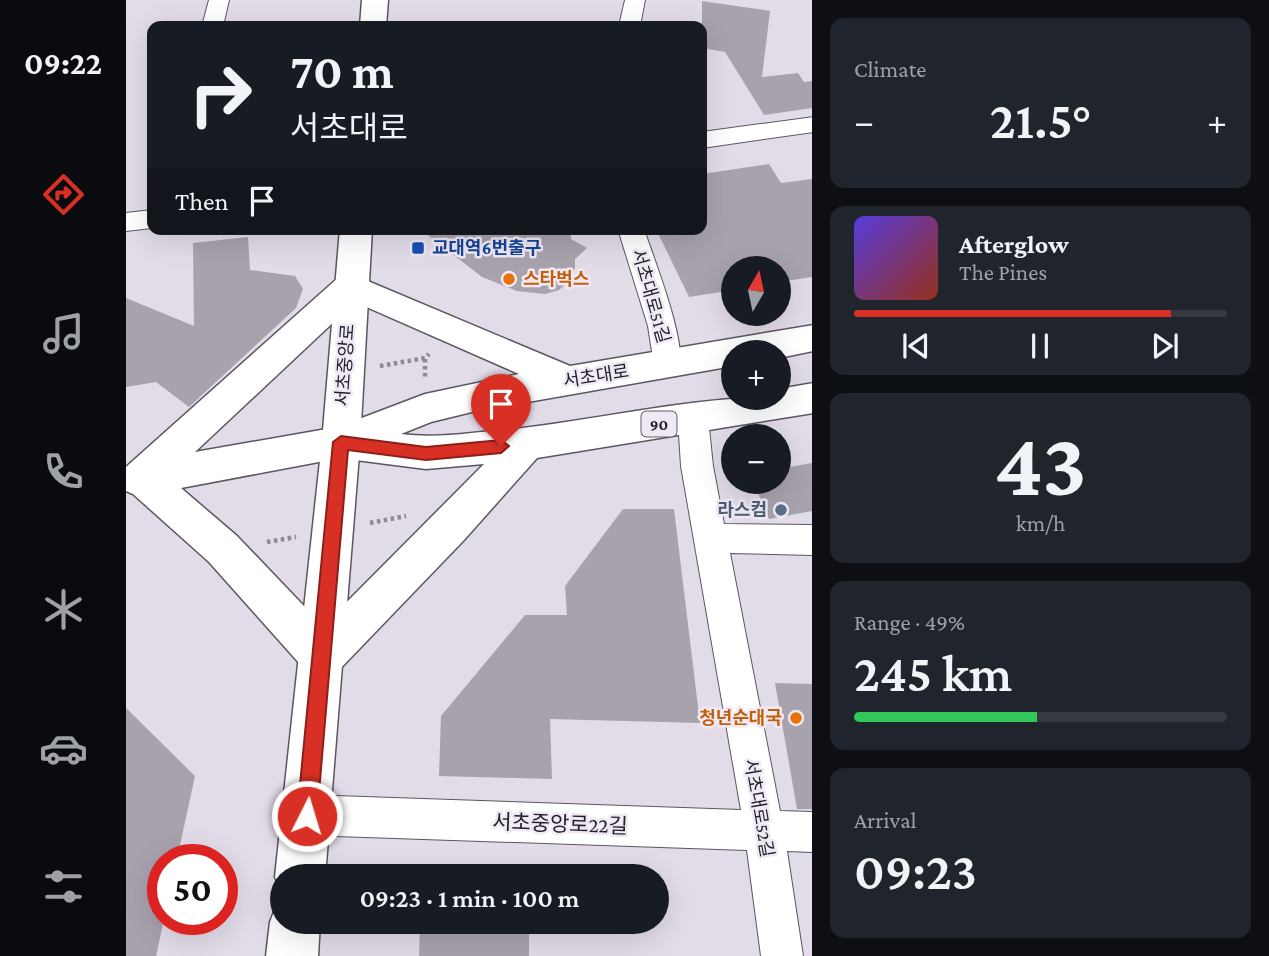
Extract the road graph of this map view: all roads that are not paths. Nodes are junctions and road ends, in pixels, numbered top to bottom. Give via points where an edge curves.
1 (219, 0) edge
2 (375, 0) edge
3 (635, 0) edge
4 (214, 21) edge
5 (373, 21) edge
6 (631, 21) edge
7 (812, 124) edge
8 (707, 139) edge
9 (147, 220) edge
10 (126, 222) edge
11 (355, 235) edge
12 (633, 235) edge
13 (351, 286) junction
14 (812, 338) edge
15 (791, 342) edge
16 (721, 354) edge
17 (667, 364) junction
18 (568, 380) junction
19 (812, 398) edge
20 (693, 419) junction
21 (341, 442) junction
22 (526, 444) junction
23 (134, 480) edge
24 (710, 538) junction
25 (812, 540) edge
26 (322, 657) junction
27 (307, 816) junction
28 (764, 831) junction
29 (812, 832) edge
30 (301, 864) edge
31 (294, 934) edge
32 (292, 956) edge
33 (782, 956) edge

1 - 4 street
2 - 5 main road
3 - 6 street
7 - 8 street
9 - 10 street
11 - 13 main road, 서초중앙로
12 - 17 street, 서초대로51길 via 662,326
13 - 18 main road
13 - 21 main road, 서초중앙로
13 - 23 main road
14 - 15 main road, 서초대로 / 90
16 - 17 main road, 서초대로 / 90
17 - 18 main road, 서초대로 / 90
18 - 21 main road, 서초대로 / 90 via 425,409
19 - 20 main road, 서초대로 / 90
20 - 22 main road, 서초대로 / 90
20 - 24 street, 서초대로52길
21 - 22 main road, 서초대로 / 90 via 426,453
21 - 23 main road, 서초대로 / 90
21 - 26 main road, 서초중앙로
22 - 26 main road
23 - 26 main road via 223,549
24 - 25 street
24 - 28 street, 서초대로52길
26 - 27 main road, 서초중앙로
27 - 28 street, 서초중앙로22길
27 - 30 main road, 서초중앙로
28 - 29 street, 서초중앙로22길
28 - 33 street, 서초대로52길
31 - 32 main road

